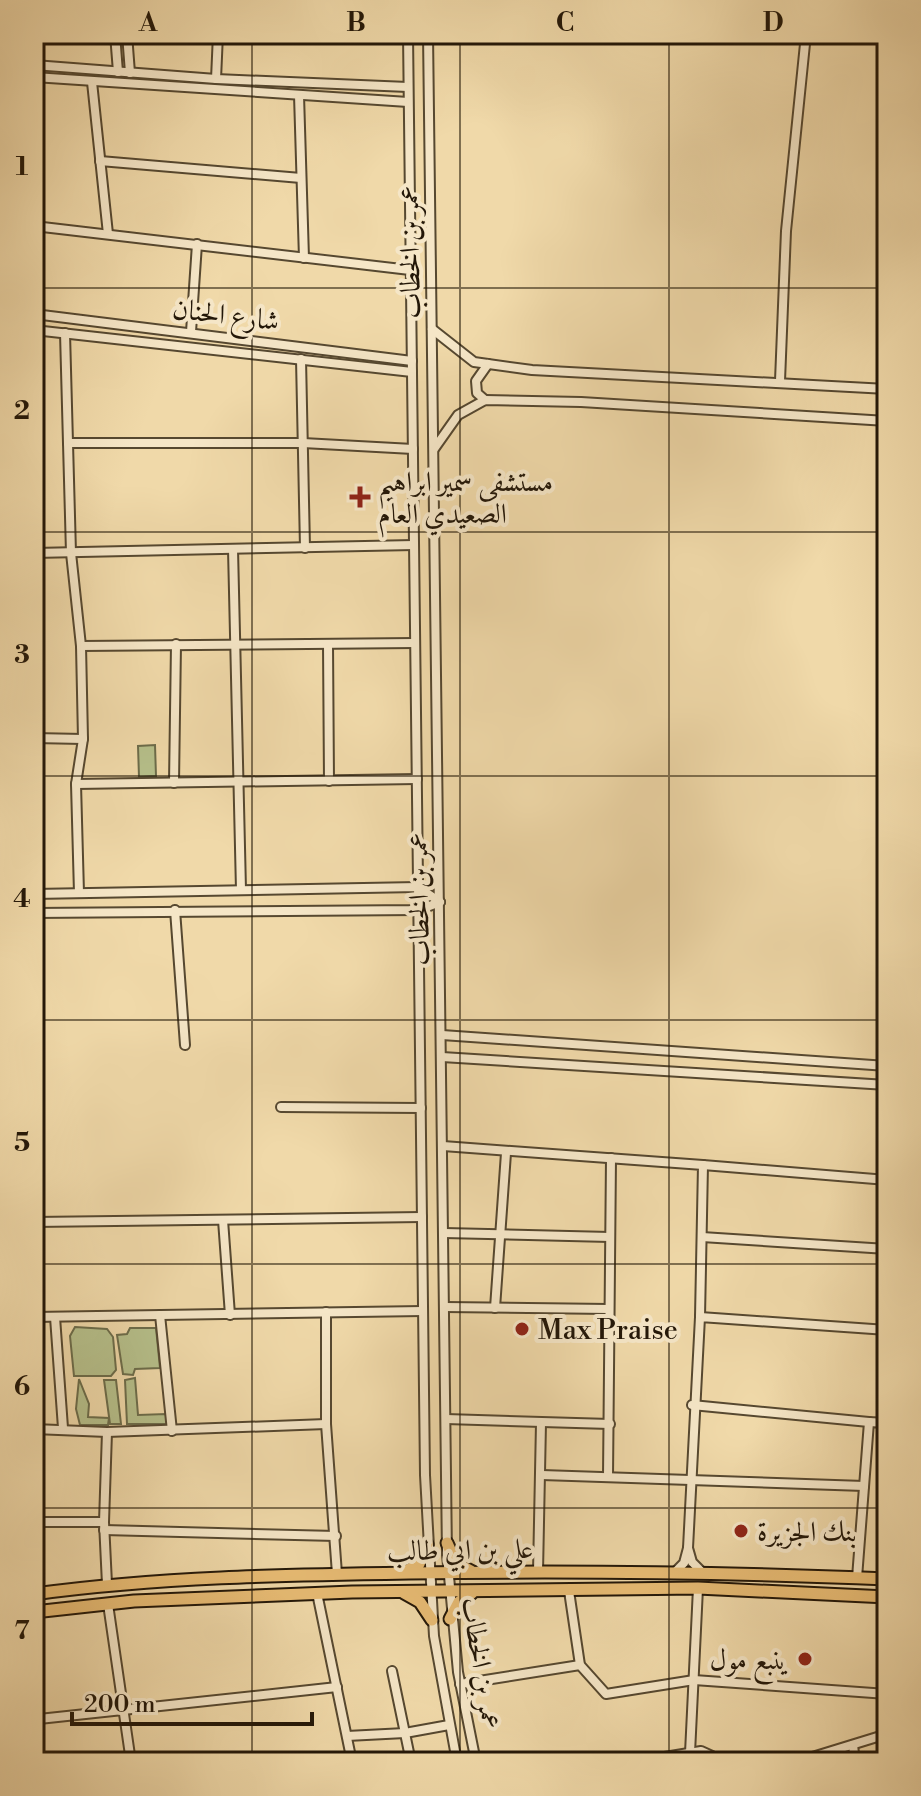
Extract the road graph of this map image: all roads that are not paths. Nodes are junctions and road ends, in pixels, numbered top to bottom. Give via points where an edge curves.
1 (115, 34) edge
2 (127, 34) edge
3 (218, 34) edge
4 (408, 34) edge
5 (428, 34) edge
6 (806, 34) edge
7 (34, 65) edge
8 (118, 72) junction
9 (130, 73) junction
10 (34, 77) edge
11 (216, 79) junction
12 (92, 82) junction
13 (408, 87) junction
14 (299, 95) junction
15 (408, 102) junction
16 (100, 161) junction
17 (301, 178) junction
18 (34, 226) edge
19 (108, 234) junction
20 (197, 244) junction
21 (304, 258) junction
22 (410, 270) junction
23 (34, 314) edge
24 (432, 329) junction
25 (34, 330) edge
26 (191, 332) junction
27 (65, 333) junction
28 (301, 359) junction
29 (412, 361) junction
30 (488, 364) junction
31 (412, 372) junction
32 (780, 381) junction
33 (887, 389) edge
34 (485, 400) junction
35 (887, 421) edge
36 (68, 443) junction
37 (303, 443) junction
38 (413, 449) junction
39 (434, 450) junction
40 (414, 545) junction
41 (305, 548) junction
42 (233, 549) junction
43 (34, 553) edge
44 (71, 553) junction
45 (415, 643) junction
46 (176, 644) junction
47 (237, 644) junction
48 (328, 644) junction
49 (81, 646) junction
50 (34, 738) edge
51 (83, 739) junction
52 (417, 779) junction
53 (329, 781) junction
54 (239, 782) junction
55 (174, 783) junction
56 (76, 784) junction
57 (418, 887) junction
58 (241, 890) junction
59 (79, 893) junction
60 (34, 894) edge
61 (440, 902) junction
62 (175, 910) junction
63 (419, 910) junction
64 (34, 913) edge
65 (442, 1035) junction
66 (185, 1045) dead end
67 (442, 1057) junction
68 (887, 1066) edge
69 (887, 1085) edge
70 (281, 1107) dead end
71 (421, 1108) junction
72 (443, 1146) junction
73 (506, 1153) junction
74 (611, 1158) junction
75 (703, 1165) junction
76 (887, 1180) edge
77 (422, 1217) junction
78 (223, 1220) junction
79 (34, 1222) edge
80 (444, 1233) junction
81 (502, 1236) junction
82 (610, 1237) junction
83 (702, 1237) junction
84 (887, 1249) edge
85 (445, 1307) junction
86 (495, 1308) junction
87 (609, 1309) junction
88 (423, 1311) junction
89 (326, 1312) junction
90 (160, 1315) junction
91 (230, 1315) junction
92 (34, 1317) edge
93 (55, 1317) junction
94 (700, 1317) junction
95 (887, 1330) edge
96 (692, 1405) junction
97 (446, 1419) junction
98 (869, 1422) junction
99 (541, 1423) junction
100 (887, 1423) edge
101 (326, 1424) junction
102 (610, 1424) junction
103 (63, 1428) junction
104 (34, 1429) edge
105 (172, 1431) junction
106 (107, 1432) junction
107 (542, 1475) junction
108 (608, 1477) junction
109 (689, 1479) junction
110 (864, 1486) junction
111 (34, 1522) edge
112 (104, 1526) junction
113 (336, 1536) junction
114 (447, 1543) junction
115 (427, 1544) junction
116 (688, 1548) junction
117 (676, 1571) junction
118 (476, 1572) junction
119 (538, 1572) junction
120 (702, 1572) junction
121 (400, 1573) junction
122 (428, 1573) junction
123 (447, 1573) junction
124 (337, 1574) junction
125 (857, 1578) junction
126 (887, 1579) edge
127 (107, 1584) junction
128 (698, 1588) junction
129 (569, 1591) junction
130 (399, 1592) junction
131 (429, 1592) junction
132 (448, 1592) junction
133 (475, 1592) junction
134 (317, 1593) junction
135 (34, 1594) edge
136 (887, 1597) edge
137 (108, 1604) junction
138 (34, 1612) edge
139 (450, 1619) junction
140 (432, 1620) junction
141 (580, 1665) junction
142 (392, 1671) dead end
143 (694, 1680) junction
144 (460, 1684) junction
145 (337, 1687) junction
146 (887, 1694) edge
147 (122, 1710) junction
148 (39, 1719) dead end
149 (449, 1725) junction
150 (405, 1733) junction
151 (887, 1734) edge
152 (347, 1736) junction
153 (853, 1745) junction
154 (690, 1753) junction
155 (131, 1762) edge
156 (352, 1762) edge
157 (411, 1762) edge
158 (457, 1762) edge
159 (476, 1762) edge
160 (634, 1762) edge
161 (713, 1762) edge
162 (796, 1762) edge
163 (855, 1762) edge

1 - 8 street
2 - 9 street
3 - 11 street
4 - 13 street, عمر بن الخطاب
5 - 24 street, عمر بن الخطاب
6 - 32 street via 786,231
7 - 8 street
8 - 9 street
9 - 11 street
10 - 12 street
11 - 13 street
12 - 14 street
12 - 16 street
13 - 15 street, عمر بن الخطاب
14 - 15 street
14 - 17 street
15 - 22 street, عمر بن الخطاب
16 - 17 street
16 - 19 street
17 - 21 street
18 - 19 street
19 - 20 street
20 - 21 street
20 - 26 street
21 - 22 street
22 - 29 street, عمر بن الخطاب
23 - 26 street, شارع الحنان
24 - 30 street via 465,358
24 - 39 street, عمر بن الخطاب
25 - 27 street, شارع الحنان
26 - 29 street, شارع الحنان
27 - 28 street, شارع الحنان
27 - 36 street
28 - 31 street, شارع الحنان
28 - 37 street
29 - 31 street, عمر بن الخطاب
30 - 32 street
30 - 34 street via 476,381 477,393
31 - 38 street, عمر بن الخطاب
32 - 33 street
34 - 35 street
34 - 39 street via 458,415
36 - 37 street
36 - 44 street
37 - 38 street
37 - 41 street
38 - 40 street, عمر بن الخطاب
39 - 61 street, عمر بن الخطاب
40 - 41 street
40 - 45 street, عمر بن الخطاب
41 - 42 street
42 - 44 street
42 - 47 street
43 - 44 street
44 - 49 street
45 - 48 street
45 - 52 street, عمر بن الخطاب
46 - 47 street
46 - 49 street
46 - 55 street
47 - 48 street
47 - 54 street
48 - 53 street
49 - 51 street
50 - 51 street
51 - 56 street
52 - 53 street
52 - 57 street, عمر بن الخطاب
53 - 54 street
54 - 55 street
54 - 58 street
55 - 56 street
56 - 59 street
57 - 58 street
57 - 61 street
57 - 63 street, عمر بن الخطاب
58 - 59 street
59 - 60 street
61 - 63 street
61 - 65 street, عمر بن الخطاب
62 - 63 street
62 - 64 street
62 - 66 street
63 - 71 street, عمر بن الخطاب
65 - 67 street, عمر بن الخطاب
65 - 68 street
67 - 69 street
67 - 72 street, عمر بن الخطاب
70 - 71 street
71 - 77 street, عمر بن الخطاب
72 - 73 street
72 - 80 street, عمر بن الخطاب
73 - 74 street
73 - 81 street
74 - 75 street
74 - 82 street
75 - 76 street
75 - 83 street
77 - 78 street
77 - 88 street, عمر بن الخطاب
78 - 79 street
78 - 91 street
80 - 81 street
80 - 85 street, عمر بن الخطاب
81 - 82 street
81 - 86 street
82 - 87 street
83 - 84 street
83 - 94 street
85 - 86 street
85 - 97 street, عمر بن الخطاب
86 - 87 street
87 - 102 street
88 - 89 street
88 - 115 street, عمر بن الخطاب
89 - 91 street
89 - 101 street
90 - 91 street
90 - 93 street
90 - 105 street
92 - 93 street
93 - 103 street
94 - 95 street
94 - 96 street
96 - 98 street
96 - 109 street
97 - 99 street
97 - 114 street, عمر بن الخطاب
98 - 100 street
98 - 110 street
99 - 102 street
99 - 107 street
101 - 105 street
101 - 113 street
102 - 108 street
103 - 104 street
103 - 106 street
105 - 106 street
106 - 112 street
107 - 108 street
107 - 119 street
108 - 109 street
109 - 110 street
109 - 116 street
110 - 125 street
111 - 112 street
112 - 113 street
112 - 127 street
113 - 124 street
114 - 118 main road via 456,1563
114 - 123 street, عمر بن الخطاب
115 - 121 main road via 419,1564
115 - 122 street, عمر بن الخطاب
116 - 117 street
116 - 120 street
117 - 119 main road, علي بن ابي طالب
117 - 120 main road, علي بن ابي طالب
118 - 119 main road, علي بن ابي طالب
118 - 123 main road, علي بن ابي طالب
120 - 125 main road, علي بن ابي طالب
121 - 122 main road, علي بن ابي طالب
121 - 124 main road, علي بن ابي طالب
122 - 123 main road, علي بن ابي طالب
122 - 131 street, عمر بن الخطاب
123 - 132 street, عمر بن الخطاب
124 - 127 main road, علي بن ابي طالب
125 - 126 main road, علي بن ابي طالب
127 - 135 main road, علي بن ابي طالب
128 - 129 main road, علي بن ابي طالب
128 - 136 main road, علي بن ابي طالب
128 - 143 street
129 - 133 main road, علي بن ابي طالب
129 - 141 street
130 - 131 main road, علي بن ابي طالب
130 - 134 main road, علي بن ابي طالب
130 - 140 main road via 420,1602
131 - 132 main road, علي بن ابي طالب
131 - 140 street, عمر بن الخطاب
132 - 133 main road, علي بن ابي طالب
132 - 139 street, عمر بن الخطاب
133 - 139 main road via 459,1602
134 - 137 main road, علي بن ابي طالب
134 - 145 street
137 - 138 main road, علي بن ابي طالب
137 - 147 street
139 - 144 street, عمر بن الخطاب
140 - 149 street, عمر بن الخطاب
141 - 143 street via 606,1694
141 - 144 street
142 - 150 street
143 - 146 street
143 - 154 street
144 - 159 street, عمر بن الخطاب
145 - 147 street
145 - 152 street
147 - 148 street
147 - 155 street
149 - 150 street
149 - 158 street, عمر بن الخطاب
150 - 152 street
150 - 157 street
151 - 153 street
152 - 156 street
153 - 162 street
153 - 163 street
154 - 160 street
154 - 161 street via 701,1751

